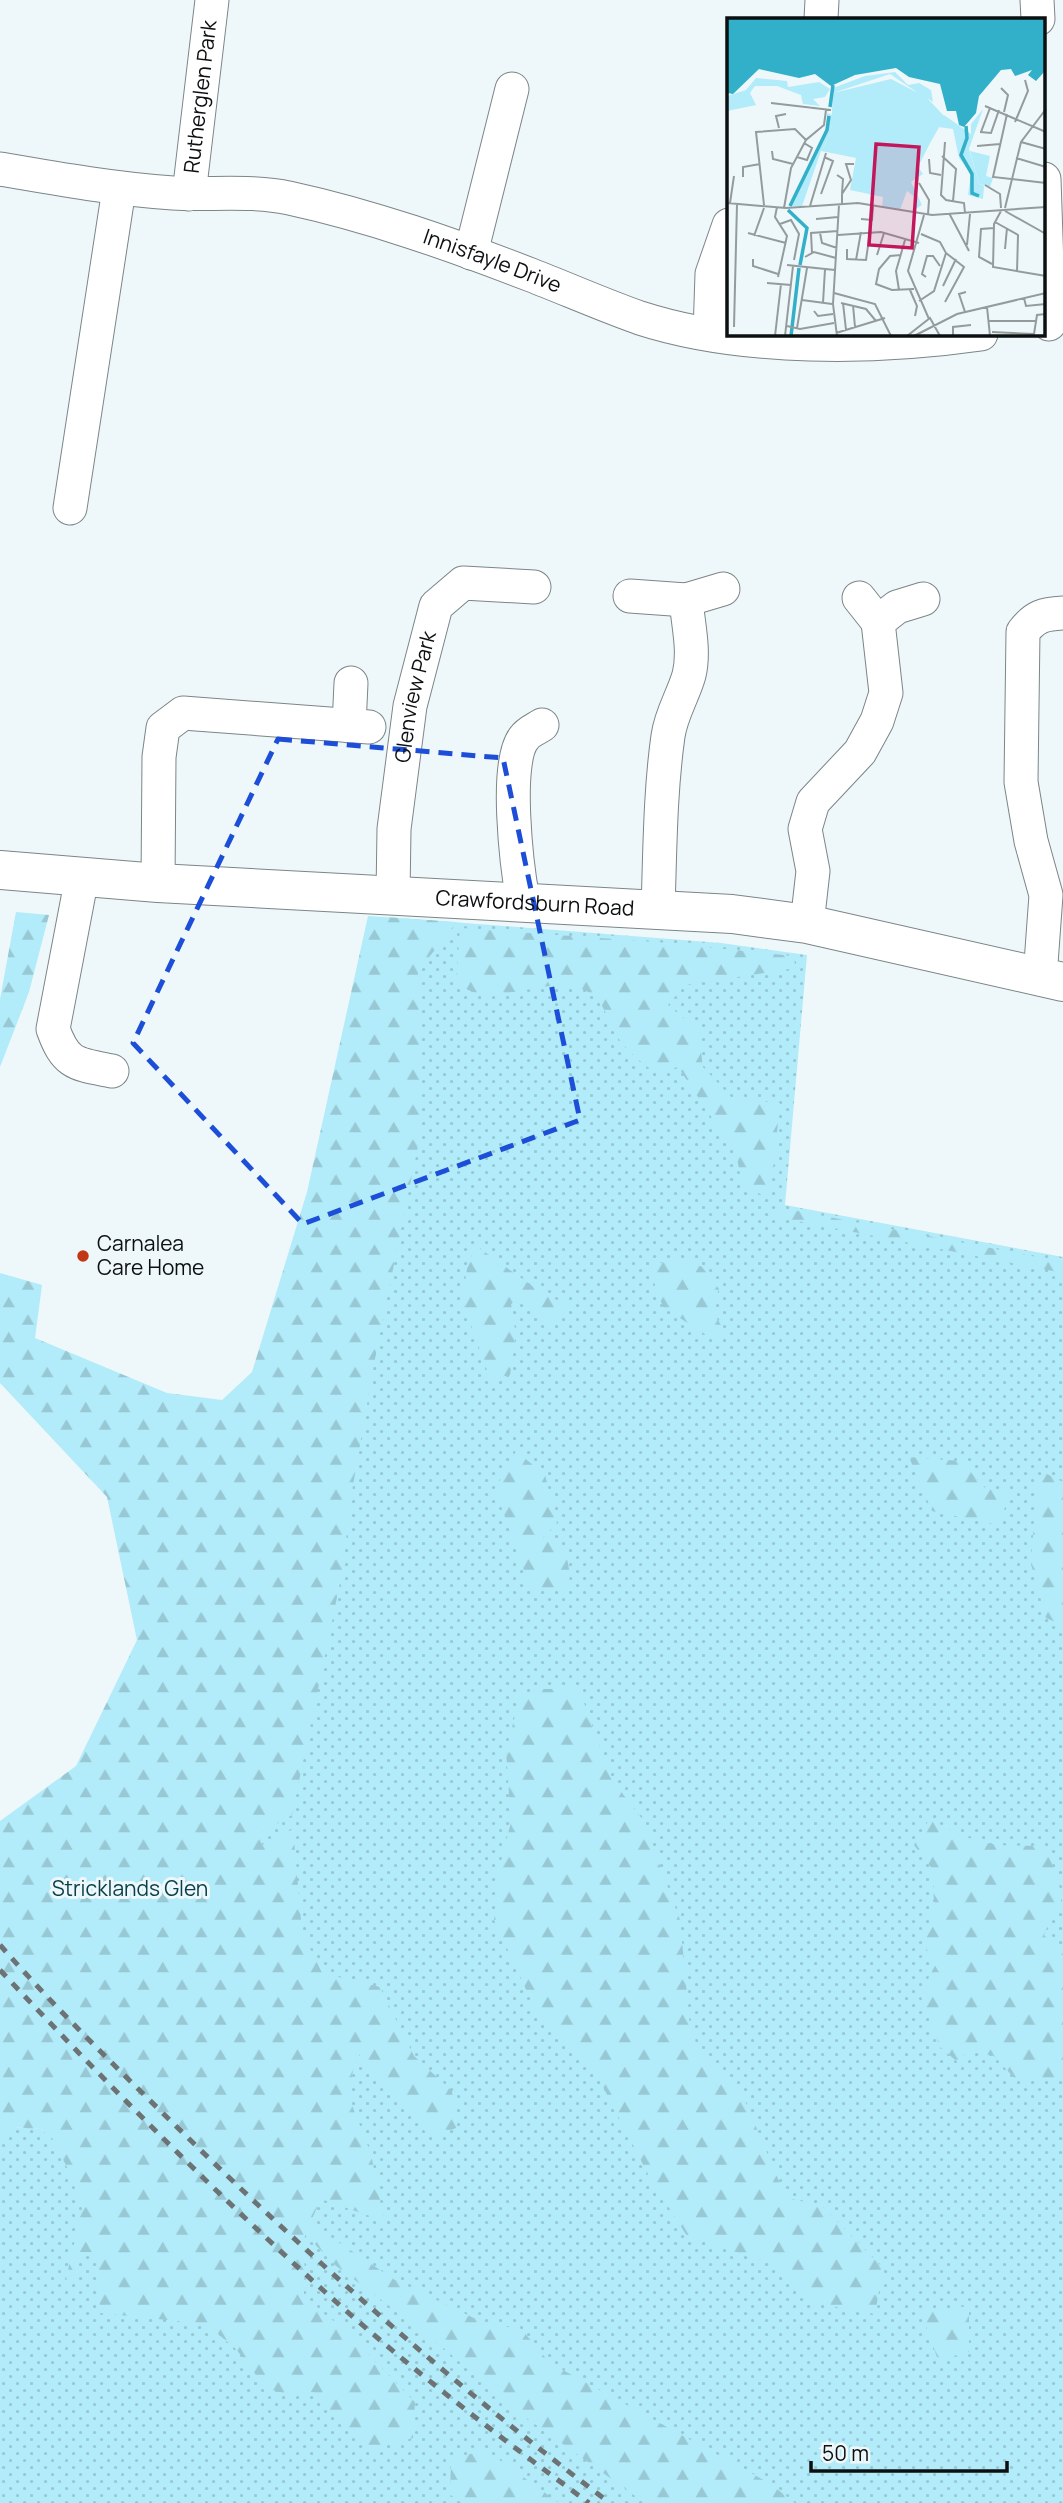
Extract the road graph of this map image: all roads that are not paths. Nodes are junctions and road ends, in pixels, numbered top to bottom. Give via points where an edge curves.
1 (212, 0) edge
2 (822, 0) edge
3 (1038, 0) edge
4 (821, 18) edge
5 (1038, 18) edge
6 (512, 89) dead end
7 (0, 169) edge
8 (119, 189) junction
9 (189, 194) junction
10 (1046, 215) edge
11 (727, 231) edge
12 (471, 253) junction
13 (1052, 324) edge
14 (709, 333) junction
15 (727, 335) edge
16 (733, 336) edge
17 (967, 336) edge
18 (70, 508) dead end
19 (534, 586) dead end
20 (723, 589) dead end
21 (630, 596) dead end
22 (923, 599) dead end
23 (686, 600) junction
24 (1063, 613) edge
25 (351, 683) dead end
26 (542, 725) dead end
27 (0, 870) edge
28 (82, 877) junction
29 (158, 883) junction
30 (393, 895) junction
31 (523, 900) junction
32 (658, 908) junction
33 (807, 924) junction
34 (1051, 979) edge
35 (112, 1071) dead end

1 - 9 street, Rutherglen Park
2 - 4 street
3 - 5 street
6 - 12 street
7 - 8 street, Innisfayle Drive
8 - 9 street, Innisfayle Drive
8 - 18 street
9 - 12 street, Innisfayle Drive via 286,198 365,217
10 - 13 street
11 - 14 street via 712,274
12 - 14 street, Innisfayle Drive via 642,318
14 - 15 street, Innisfayle Drive
16 - 17 street, Innisfayle Drive via 858,345
19 - 30 street, Glenview Park via 463,583 436,606 410,706 394,828
20 - 23 street
21 - 23 street
22 - 33 street via 869,610 886,693 860,752 813,802 805,830 813,871
23 - 32 street via 689,676 668,734
24 - 34 street via 1044,614 1023,632 1021,782 1046,894
25 - 29 street via 359,727 183,713 163,728
26 - 31 street via 525,736 515,763 513,835
27 - 28 main road, Crawfordsburn Road
28 - 29 main road, Crawfordsburn Road
28 - 35 street via 53,1029 70,1061
29 - 30 main road, Crawfordsburn Road
30 - 31 main road, Crawfordsburn Road
31 - 32 main road, Crawfordsburn Road
32 - 33 main road, Crawfordsburn Road
33 - 34 main road, Crawfordsburn Road

